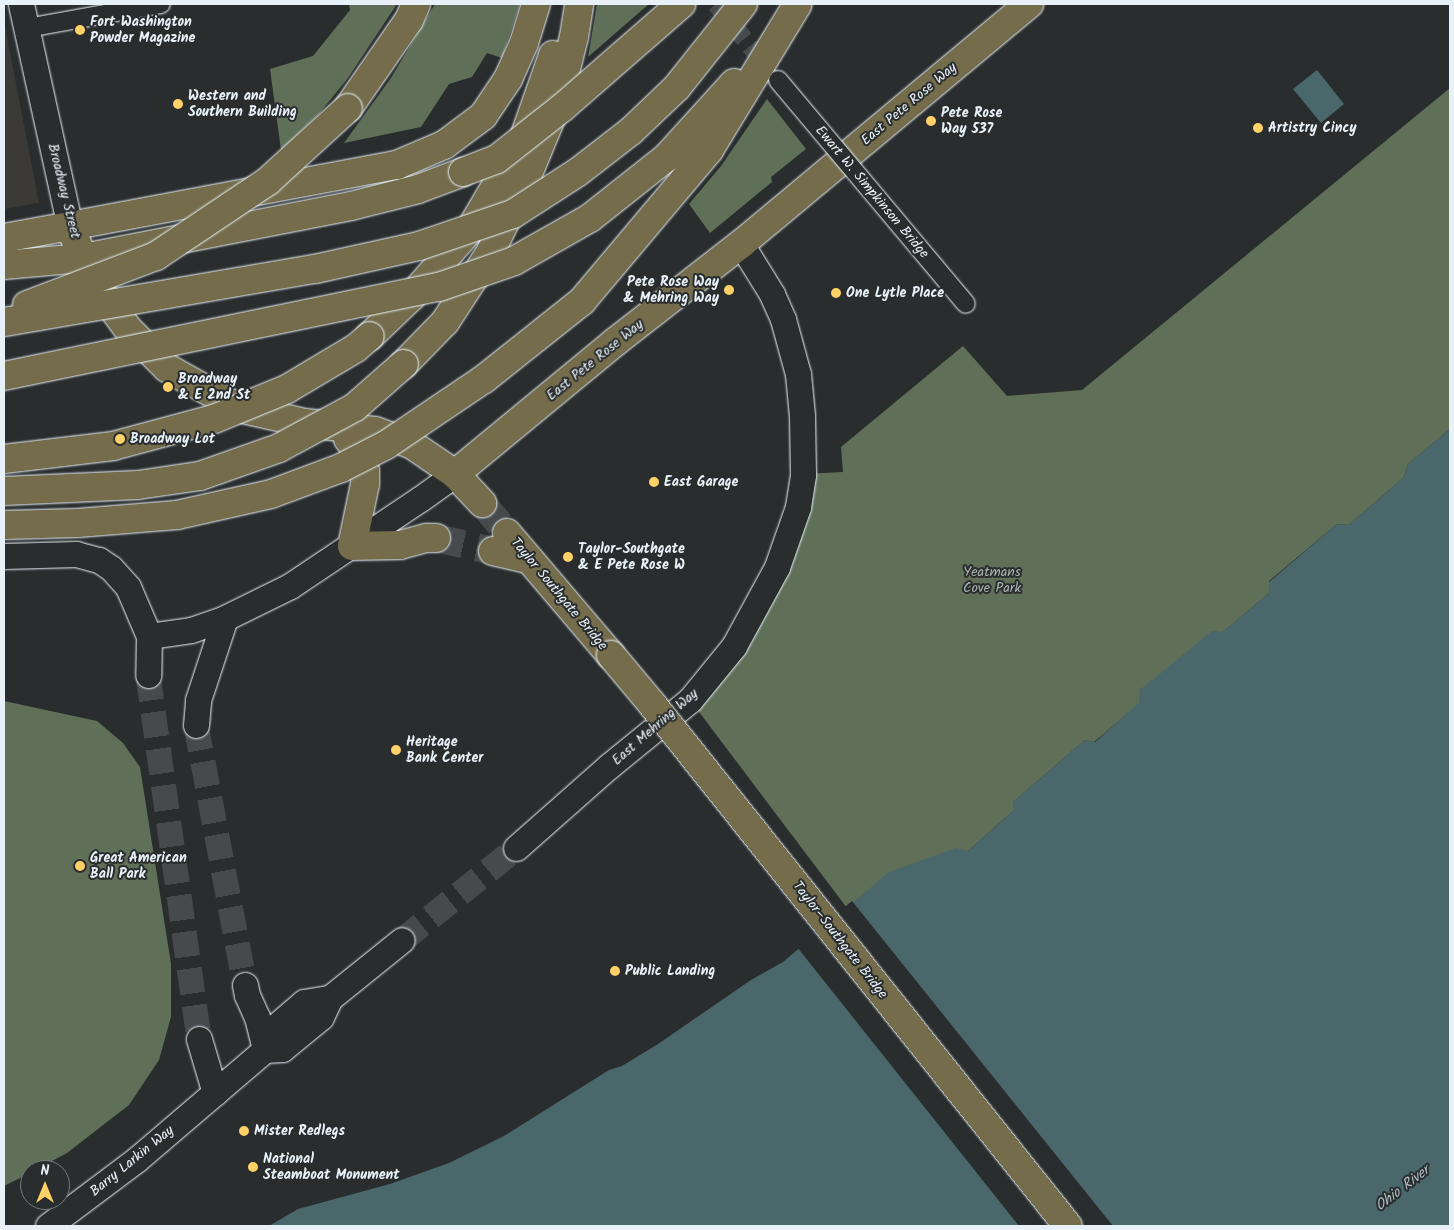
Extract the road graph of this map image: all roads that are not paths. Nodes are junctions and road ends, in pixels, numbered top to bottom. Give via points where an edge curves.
1 (21, 4) edge
2 (161, 4) edge
3 (416, 4) edge
4 (536, 4) edge
5 (566, 4) edge
6 (579, 4) edge
7 (681, 4) edge
8 (744, 4) edge
9 (798, 4) edge
10 (1028, 4) edge
11 (27, 28) junction
12 (778, 80) tunnel mouth
13 (70, 226) junction
14 (4, 238) edge
15 (741, 244) junction
16 (83, 258) junction
17 (4, 265) edge
18 (966, 304) dead end
19 (4, 312) edge
20 (4, 322) edge
21 (4, 376) edge
22 (340, 427) junction
23 (4, 459) edge
24 (455, 474) junction
25 (4, 492) edge
26 (482, 504) tunnel mouth
27 (4, 525) edge
28 (436, 538) tunnel mouth
29 (500, 542) tunnel mouth
30 (352, 546) junction
31 (4, 556) edge
32 (225, 618) junction
33 (149, 636) junction
34 (611, 655) joint
35 (148, 675) tunnel mouth
36 (196, 725) tunnel mouth
37 (516, 848) tunnel mouth
38 (402, 940) tunnel mouth
39 (245, 985) tunnel mouth
40 (199, 1039) tunnel mouth
41 (265, 1050) junction
42 (214, 1093) junction
43 (48, 1226) edge
44 (1068, 1226) edge

1 - 11 main road, Broadway Street
2 - 11 street
3 - 19 main road, bridge via 409,20 348,108 268,181 156,256
4 - 13 main road via 508,79 483,116 444,145 397,165
5 - 23 main road, bridge via 552,58 524,138 481,212 411,297 356,348 287,389 214,419 114,446
6 - 25 main road, bridge via 558,101 490,253 445,322 355,407 279,448 200,476 138,485
7 - 16 main road, bridge via 563,107 497,159 418,190
8 - 20 main road, bridge via 677,87 631,131 585,168 513,214 420,246
9 - 21 main road, bridge via 718,102 667,157 590,218 514,261 439,287
9 - 27 main road, bridge via 709,150 582,301 484,379 386,445 341,468 271,494 187,513 78,523
10 - 15 main road, East Pete Rose Way
11 - 13 main road, Broadway Street
12 - 18 street, Ewart W. Simpkinson Bridge, bridge
13 - 14 main road
13 - 16 main road, Broadway Street
15 - 24 main road, East Pete Rose Way via 615,342
15 - 37 main road, East Mehring Way via 783,318 798,374 803,474 798,507 777,567 734,646 690,700
16 - 17 main road
16 - 22 main road, Broadway Street via 100,291 128,329 167,368 240,408 273,417
22 - 24 main road, Broadway Street via 376,432 411,444
22 - 30 main road via 356,450 365,471
24 - 26 main road
24 - 30 main road, East Pete Rose Way
28 - 30 main road via 400,545
29 - 34 main road, Taylor Southgate Bridge via 529,559
30 - 32 main road, East Pete Rose Way via 290,586
31 - 33 main road via 76,554 99,560 128,587
32 - 33 main road, East Pete Rose Way via 190,630
32 - 36 main road via 198,700
33 - 35 main road
34 - 44 main road, Taylor–Southgate Bridge, bridge
38 - 41 main road via 330,998 304,1002 269,1032
39 - 41 main road
40 - 42 main road
41 - 42 main road
42 - 43 main road, Barry Larkin Way via 136,1160

